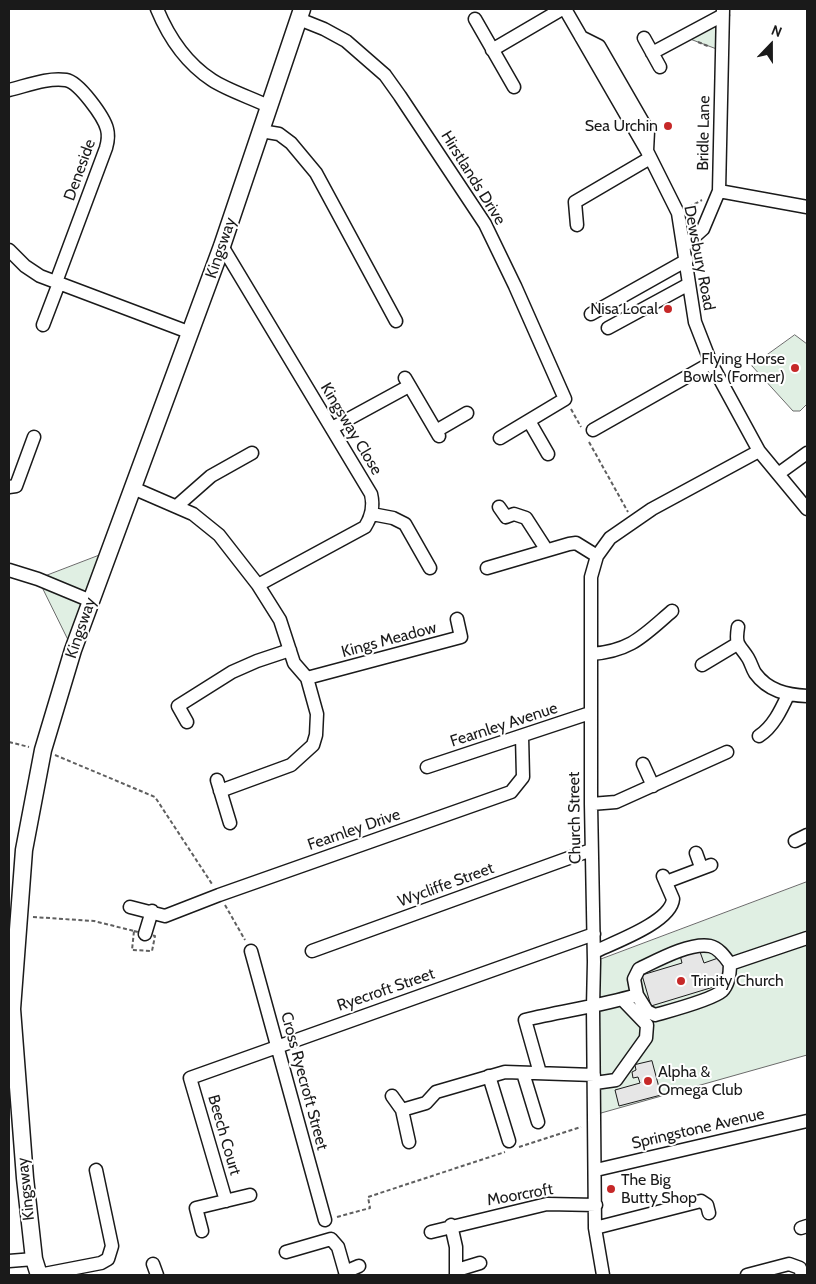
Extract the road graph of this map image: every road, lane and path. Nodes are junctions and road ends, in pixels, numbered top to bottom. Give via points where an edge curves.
1 (157, 9) edge
2 (564, 9) edge
3 (723, 12) edge
4 (300, 14) edge
5 (475, 19) dead end
6 (682, 36) junction
7 (644, 38) dead end
8 (492, 50) junction
9 (722, 51) junction
10 (652, 52) junction
11 (660, 66) dead end
12 (514, 87) dead end
13 (9, 90) edge
14 (268, 106) junction
15 (261, 131) junction
16 (649, 154) junction
17 (719, 191) junction
18 (807, 207) edge
19 (678, 213) junction
20 (578, 225) dead end
21 (222, 246) junction
22 (684, 246) junction
23 (9, 250) edge
24 (687, 260) junction
25 (57, 282) junction
26 (689, 284) junction
27 (591, 314) dead end
28 (396, 320) dead end
29 (43, 325) dead end
30 (608, 328) dead end
31 (190, 334) junction
32 (711, 363) junction
33 (565, 399) junction
34 (467, 413) dead end
35 (529, 421) junction
36 (332, 428) junction
37 (589, 435) junction
38 (34, 437) dead end
39 (500, 438) dead end
40 (759, 451) junction
41 (252, 453) dead end
42 (807, 453) edge
43 (548, 454) dead end
44 (778, 474) junction
45 (9, 487) edge
46 (133, 488) junction
47 (805, 502) edge
48 (178, 505) junction
49 (499, 507) dead end
50 (372, 514) junction
51 (633, 521) junction
52 (546, 549) junction
53 (597, 556) junction
54 (430, 568) dead end
55 (487, 568) dead end
56 (9, 570) edge
57 (258, 585) junction
58 (91, 601) junction
59 (672, 611) dead end
60 (457, 619) dead end
61 (738, 627) dead end
62 (737, 644) junction
63 (290, 650) junction
64 (591, 654) junction
65 (702, 665) dead end
66 (307, 678) junction
67 (788, 695) junction
68 (807, 696) edge
69 (590, 713) junction
70 (186, 722) dead end
71 (522, 736) junction
72 (759, 736) dead end
73 (9, 742) edge
74 (43, 750) junction
75 (727, 752) dead end
76 (643, 764) dead end
77 (427, 767) dead end
78 (653, 786) junction
79 (590, 804) junction
80 (230, 823) dead end
81 (807, 835) edge
82 (795, 841) dead end
83 (591, 850) junction
84 (696, 853) dead end
85 (219, 895) junction
86 (130, 907) dead end
87 (152, 911) junction
88 (13, 916) edge
89 (140, 933) joint
90 (594, 934) junction
91 (807, 938) edge
92 (251, 951) joint
93 (312, 951) dead end
94 (594, 952) junction
95 (730, 964) junction
96 (637, 994) junction
97 (622, 999) junction
98 (593, 1007) junction
99 (277, 1046) junction
100 (523, 1073) junction
101 (540, 1074) junction
102 (490, 1076) junction
103 (190, 1078) joint
104 (594, 1079) junction
105 (392, 1096) dead end
106 (402, 1110) junction
107 (807, 1121) edge
108 (538, 1122) dead end
109 (595, 1123) junction
110 (409, 1142) dead end
111 (512, 1146) junction
112 (96, 1170) dead end
113 (596, 1170) junction
114 (250, 1195) dead end
115 (226, 1201) junction
116 (596, 1205) junction
117 (709, 1213) dead end
118 (325, 1220) joint
119 (451, 1225) junction
120 (596, 1228) junction
121 (202, 1231) dead end
122 (431, 1232) dead end
123 (286, 1252) dead end
124 (9, 1261) edge
125 (480, 1263) dead end
126 (359, 1266) dead end
127 (37, 1270) edge
128 (344, 1270) edge
129 (456, 1273) edge
130 (603, 1275) edge
131 (747, 1275) edge
132 (802, 1275) edge

1 - 14 street via 173,42 196,68 214,81
2 - 8 street
2 - 16 street, Dewsbury Road
3 - 6 street
3 - 9 street, Bridle Lane
4 - 14 main road, Kingsway
4 - 33 street, Hirstlands Drive via 346,41 385,75 400,96 485,224
5 - 8 street
6 - 9 path
6 - 10 street
7 - 10 street
8 - 12 street
9 - 17 street, Bridle Lane
10 - 11 street
13 - 25 street, Deneside via 68,80 83,93 107,127 106,148
14 - 15 main road, Kingsway
15 - 21 main road, Kingsway
15 - 28 street via 278,134 304,157 327,191
16 - 19 street, Dewsbury Road
16 - 20 street via 575,202
17 - 18 street
17 - 19 path
17 - 22 street, Bridle Lane via 703,228
19 - 22 street, Dewsbury Road
21 - 31 main road, Kingsway
21 - 36 street, Kingsway Close
22 - 24 street, Dewsbury Road
23 - 25 street via 40,276
24 - 26 street, Dewsbury Road
24 - 27 street
25 - 29 street
25 - 31 street
26 - 30 street
26 - 32 street, Dewsbury Road via 695,322
31 - 46 main road, Kingsway
32 - 37 street
32 - 40 street, Dewsbury Road
33 - 35 street
33 - 37 path
34 - 36 street via 437,434 407,382
35 - 39 street
35 - 43 street
36 - 50 street, Kingsway Close via 371,494
37 - 51 path
38 - 45 street via 16,486
40 - 44 street, Dewsbury Road
40 - 51 street, Church Street
41 - 48 street via 211,476
42 - 44 street
44 - 47 street, Dewsbury Road
46 - 48 street
46 - 58 main road, Kingsway
48 - 57 street via 219,535
49 - 52 street via 506,517 514,514 526,518
50 - 54 street via 405,524
50 - 57 street via 358,532
51 - 53 street, Church Street via 610,538
52 - 53 street via 576,543
52 - 55 street
53 - 64 street, Church Street via 591,577
56 - 58 street
57 - 63 street via 280,620
58 - 74 main road, Kingsway
59 - 64 street via 624,648
60 - 66 street, Kings Meadow via 461,637
61 - 62 street
62 - 65 street
62 - 67 street via 762,681
63 - 66 street via 294,662
63 - 70 street via 232,672 178,706
64 - 69 street, Church Street
66 - 80 street via 317,714 313,746 291,765 218,785
67 - 68 street
67 - 72 street via 766,732
69 - 71 street, Fearnley Avenue
69 - 79 street, Church Street
71 - 77 street, Fearnley Avenue
71 - 85 street, Fearnley Drive via 523,777 511,792
73 - 74 path
74 - 85 path via 156,797
74 - 88 main road, Kingsway
75 - 78 street
76 - 78 street
78 - 79 street via 616,802
79 - 83 street, Church Street
81 - 82 street
83 - 90 street, Church Street
83 - 93 street, Wycliffe Street
84 - 94 street via 706,866 665,879 673,899 668,912
85 - 87 street, Fearnley Drive via 165,916
85 - 92 path
86 - 87 street, Fearnley Drive
87 - 89 street
88 - 89 path via 94,921
88 - 127 main road, Kingsway via 12,1009 25,1178
90 - 94 street, Church Street
90 - 99 street, Ryecroft Street
91 - 95 street
92 - 99 street, Cross Ryecroft Street
94 - 98 street, Church Street
95 - 96 street via 730,976 722,991 704,1000 655,1015 647,1011
95 - 96 street via 710,946 693,947 639,969 634,979
96 - 97 street
97 - 98 street
97 - 104 street via 647,1025 646,1038 616,1080
98 - 101 street via 525,1020
98 - 104 street, Church Street
99 - 103 street, Ryecroft Street
99 - 118 street, Cross Ryecroft Street
100 - 101 street
100 - 102 street via 505,1072
100 - 108 street
101 - 104 street
102 - 106 street via 436,1092 426,1103
102 - 111 street
103 - 115 street, Beech Court
104 - 109 street, Church Street
105 - 106 street
106 - 110 street
107 - 113 street, Springstone Avenue
109 - 111 path
109 - 113 street, Church Street
111 - 118 path via 368,1197 370,1208
112 - 127 street via 112,1246 108,1259 101,1263
113 - 116 street, Church Street
114 - 115 street, Beech Court
115 - 121 street, Beech Court via 196,1208
116 - 119 street, Moorcroft via 547,1204
116 - 120 street, Church Street
117 - 120 street via 707,1205 701,1201
119 - 122 street, Moorcroft
119 - 129 street via 456,1248
120 - 130 street, Church Street
123 - 128 street via 331,1238 338,1246
124 - 127 street
125 - 129 street
126 - 128 street
131 - 132 street via 790,1264 800,1268

